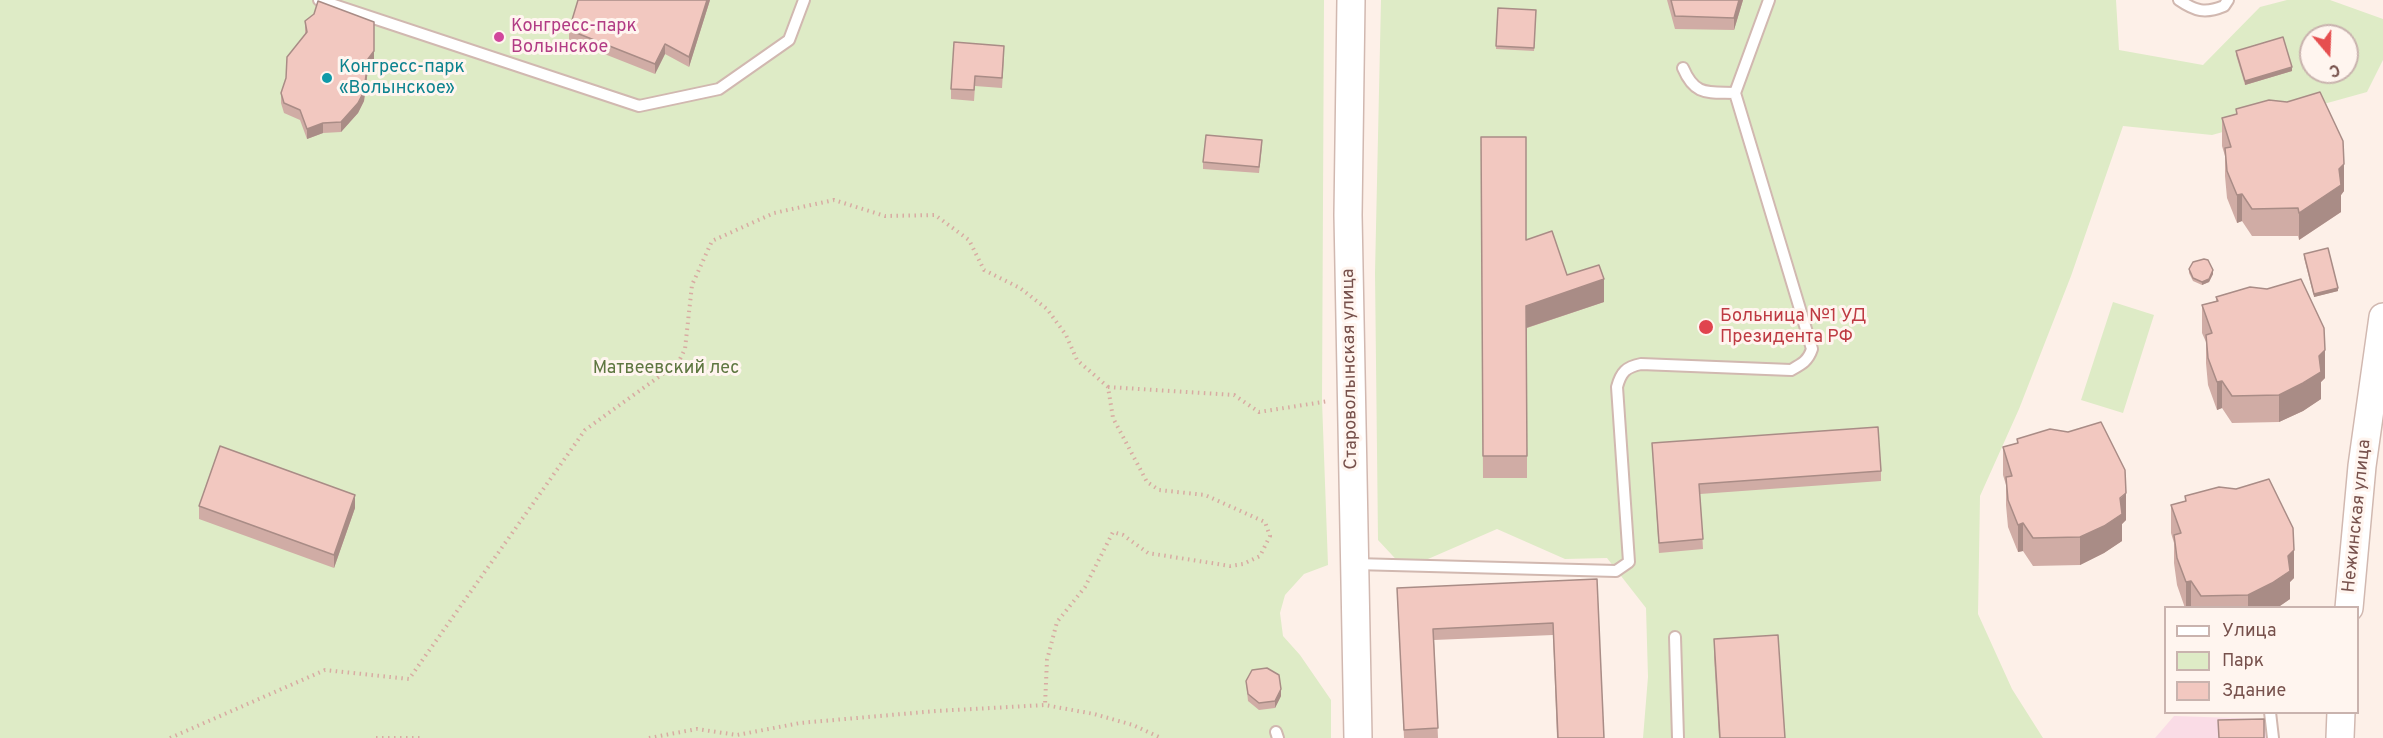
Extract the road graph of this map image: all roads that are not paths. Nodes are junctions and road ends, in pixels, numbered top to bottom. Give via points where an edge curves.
1 (319, 0) edge
2 (804, 0) edge
3 (1351, 0) edge
4 (1769, 0) edge
5 (2179, 0) edge
6 (2228, 0) edge
7 (1683, 68) dead end
8 (1735, 93) junction
9 (2383, 317) edge
10 (1355, 564) junction
11 (2349, 606) edge
12 (1675, 637) dead end
13 (2270, 714) edge
14 (2341, 714) edge
15 (1358, 738) edge
16 (1678, 738) edge
17 (2273, 738) edge
18 (2340, 738) edge

1 - 2 lane via 639,106 719,89 789,40
3 - 10 street, Староволынская улица via 1348,215
4 - 8 lane
5 - 6 lane via 2203,12 2224,6
7 - 8 lane via 1689,83 1698,90
8 - 10 lane via 1812,349 1805,363 1791,370 1641,364 1620,374 1617,387 1629,562 1624,568 1616,571
9 - 11 street, Нежинская улица via 2362,466
10 - 15 street, Староволынская улица
12 - 16 lane
13 - 17 lane
14 - 18 street

